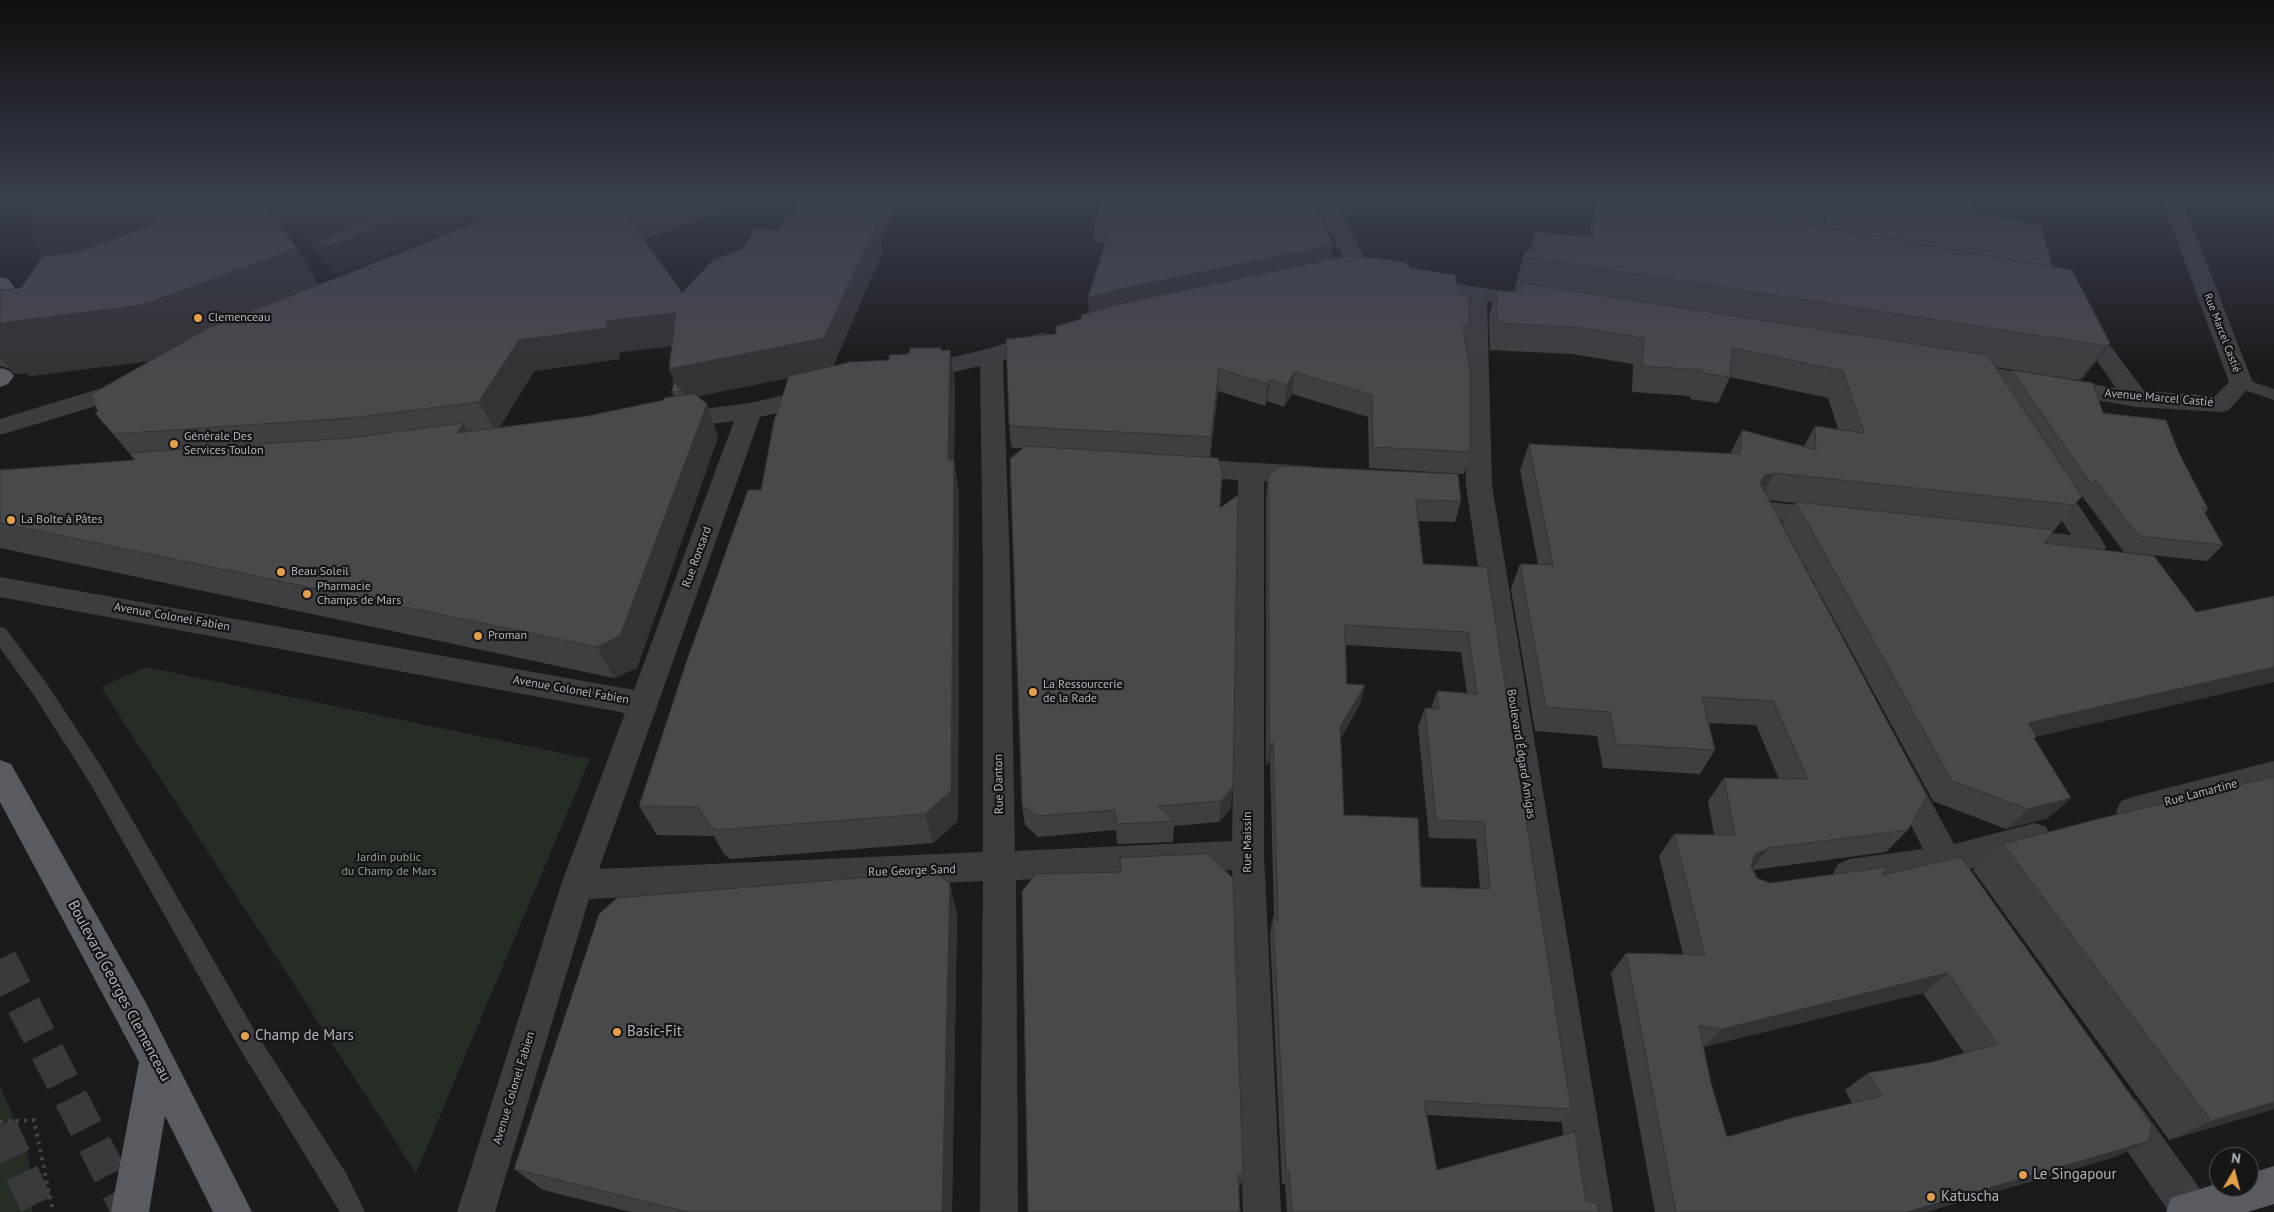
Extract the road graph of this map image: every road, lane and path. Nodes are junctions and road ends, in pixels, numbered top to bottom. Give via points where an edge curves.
1 (1352, 257) edge
2 (2193, 257) edge
3 (1358, 270) edge
4 (1403, 278) edge
5 (0, 284) edge
6 (1476, 294) junction
7 (1554, 306) edge
8 (2069, 306) edge
9 (1058, 335) edge
10 (22, 340) edge
11 (991, 356) junction
12 (1947, 369) edge
13 (1977, 373) junction
14 (895, 378) edge
15 (145, 381) edge
16 (2241, 383) junction
17 (837, 391) edge
18 (2274, 394) edge
19 (2138, 399) junction
20 (1999, 406) edge
21 (750, 411) junction
22 (653, 424) edge
23 (0, 427) edge
24 (2032, 456) edge
25 (1162, 466) edge
26 (1251, 472) junction
27 (1330, 477) edge
28 (1858, 521) edge
29 (1986, 535) edge
30 (1783, 554) edge
31 (0, 587) edge
32 (0, 634) edge
33 (644, 704) junction
34 (1890, 756) edge
35 (0, 772) edge
36 (2272, 777) edge
37 (2107, 818) edge
38 (2060, 831) edge
39 (1248, 855) junction
40 (1946, 861) junction
41 (1000, 867) junction
42 (1820, 878) edge
43 (577, 885) junction
44 (1980, 910) edge
45 (157, 1060) junction
46 (2106, 1088) edge
47 (0, 1122) edge
48 (2274, 1185) edge
49 (2188, 1211) edge
50 (53, 1212) edge
51 (130, 1212) edge
52 (233, 1212) edge
53 (353, 1212) edge
54 (476, 1212) edge
55 (999, 1212) edge
56 (1262, 1212) edge
57 (1594, 1212) edge

1 - 3 street
2 - 16 street, Rue Marcel Castié
4 - 6 street
5 - 10 main road via 29,323
6 - 7 street
6 - 57 street, Boulevard Édgard Amigas via 1469,486
8 - 19 street
9 - 11 street
11 - 14 street
11 - 41 street, Rue Danton via 1004,457
12 - 13 street, Avenue Marcel Castié
13 - 19 street, Avenue Marcel Castié
13 - 20 street
15 - 23 street
16 - 18 lane
16 - 19 street, Avenue Marcel Castié via 2221,404
17 - 21 street
21 - 22 street
21 - 33 street, Rue Ronsard
24 - 29 street via 2093,547
25 - 26 street
26 - 27 street
26 - 39 street, Rue Maissin
28 - 30 street via 1760,510
31 - 33 street, Avenue Colonel Fabien
32 - 53 lane via 97,777 246,1036
33 - 43 street, Avenue Colonel Fabien
34 - 40 street
35 - 45 main road, Boulevard Georges Clemenceau
36 - 37 street, Rue Lamartine
38 - 40 street
39 - 41 street, Rue George Sand
39 - 56 street, Rue Maissin
40 - 42 street
40 - 44 street
41 - 43 street, Rue George Sand
41 - 55 street, Rue Danton
43 - 54 street, Avenue Colonel Fabien
45 - 51 main road
45 - 52 main road, Boulevard Georges Clemenceau
46 - 49 street
47 - 50 path via 34,1120
48 - 49 main road

